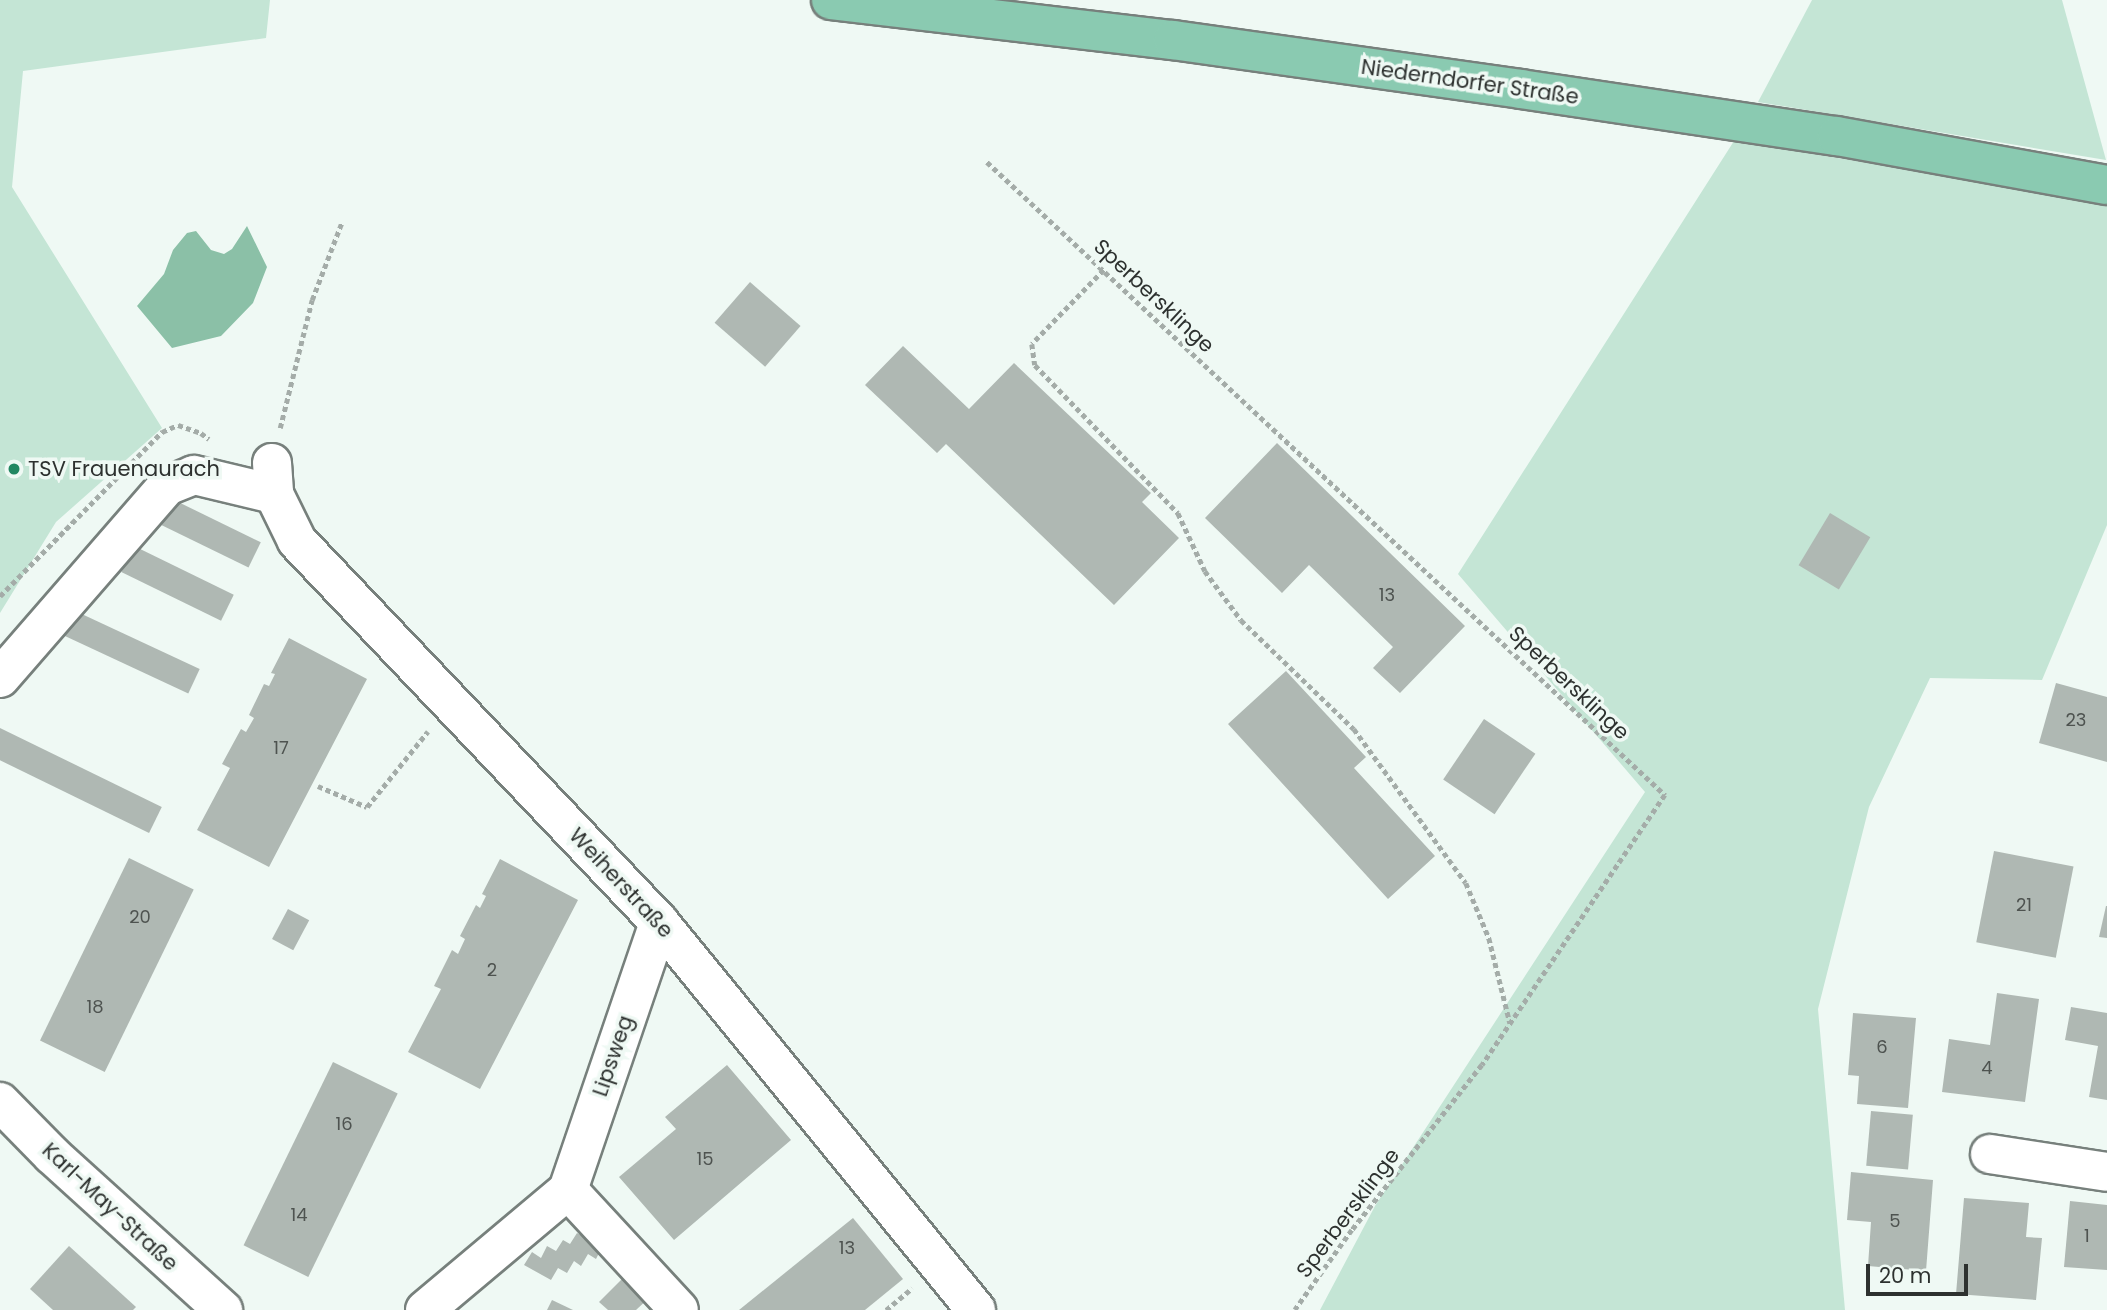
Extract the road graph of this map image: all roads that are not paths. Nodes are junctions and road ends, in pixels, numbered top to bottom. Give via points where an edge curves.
1 (831, 0) edge
2 (2107, 185) edge
3 (0, 678) edge
4 (659, 922) junction
5 (0, 1102) edge
6 (1990, 1154) dead end
7 (2107, 1172) edge
8 (568, 1190) junction
9 (223, 1310) edge
10 (425, 1310) edge
11 (679, 1310) edge
12 (975, 1310) edge

1 - 2 main road, Niederndorfer Straße via 1173,40 1521,89 1837,136
3 - 4 street, Weiherstraße via 167,486 194,475 273,478 297,541
4 - 8 street, Lipsweg
4 - 12 street, Weiherstraße
5 - 9 street, Karl-May-Straße
6 - 7 street
8 - 10 street
8 - 11 street

